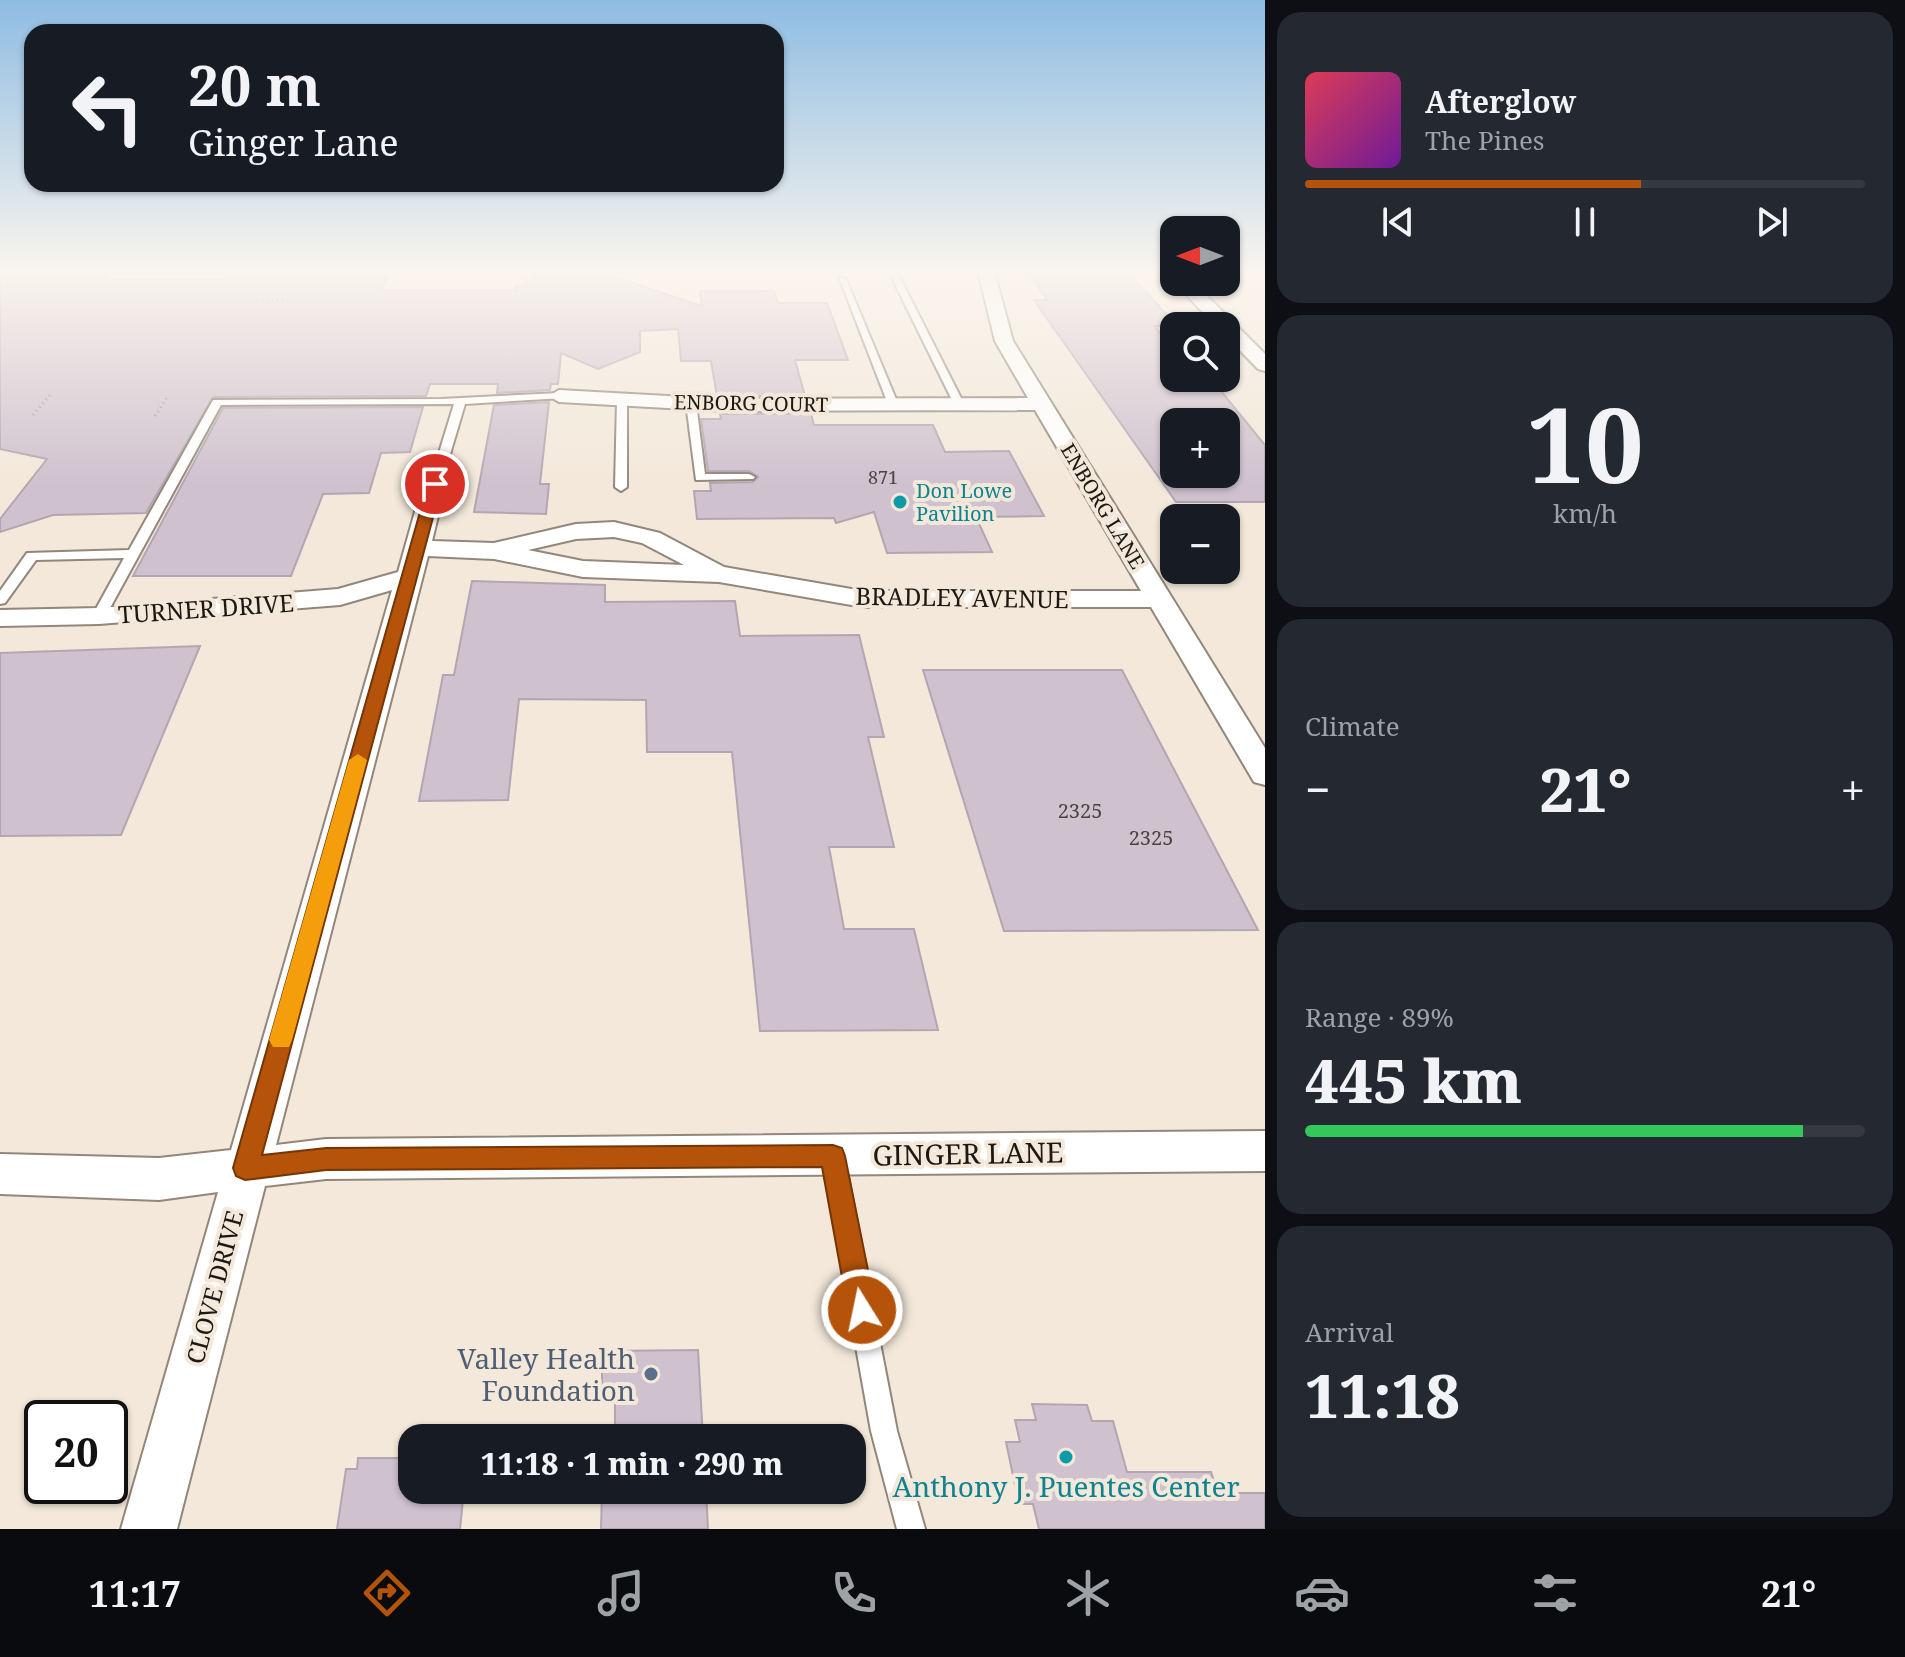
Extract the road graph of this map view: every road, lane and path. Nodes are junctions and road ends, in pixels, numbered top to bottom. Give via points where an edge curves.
1 (868, 342) edge
2 (928, 342) edge
3 (1005, 342) edge
4 (1243, 342) edge
5 (1265, 365) edge
6 (51, 394) dead end
7 (168, 396) dead end
8 (559, 396) joint
9 (461, 399) junction
10 (622, 400) junction
11 (691, 403) junction
12 (893, 404) junction
13 (959, 404) junction
14 (1042, 404) junction
15 (33, 415) dead end
16 (155, 416) dead end
17 (749, 477) dead end
18 (621, 487) dead end
19 (428, 508) joint
20 (494, 551) junction
21 (133, 554) junction
22 (412, 562) junction
23 (719, 574) junction
24 (1159, 599) junction
25 (0, 600) edge
26 (99, 616) junction
27 (0, 618) edge
28 (1265, 774) edge
29 (1265, 1151) edge
30 (833, 1156) junction
31 (245, 1168) junction
32 (0, 1174) edge
33 (149, 1529) edge
34 (911, 1529) edge

1 - 12 lane
2 - 13 lane
3 - 14 street, ENBORG LANE
4 - 5 street
6 - 15 path
7 - 16 path
8 - 9 lane, ENBORG COURT
8 - 10 street, ENBORG COURT
9 - 19 lane, CLOVE DRIVE
9 - 21 lane, ENBORG COURT via 217,402
10 - 11 street, ENBORG COURT
10 - 18 lane
11 - 12 street, ENBORG COURT
11 - 17 lane via 700,478
12 - 13 street, ENBORG COURT
13 - 14 street, ENBORG COURT
14 - 24 street, ENBORG LANE
19 - 22 street, CLOVE DRIVE
20 - 22 street, BRADLEY AVENUE
20 - 23 street, BRADLEY AVENUE via 583,569
20 - 23 street, BRADLEY AVENUE via 578,530 613,531 649,536
21 - 25 lane via 32,556
21 - 26 lane
22 - 26 street, TURNER DRIVE via 340,597
22 - 31 street, CLOVE DRIVE
23 - 24 street, BRADLEY AVENUE via 863,599
24 - 28 street, ENBORG LANE
26 - 27 street, TURNER DRIVE
29 - 30 street, GINGER LANE
30 - 31 street, GINGER LANE via 326,1159
30 - 34 lane via 884,1431
31 - 32 street, GINGER LANE via 159,1179
31 - 33 street, CLOVE DRIVE

